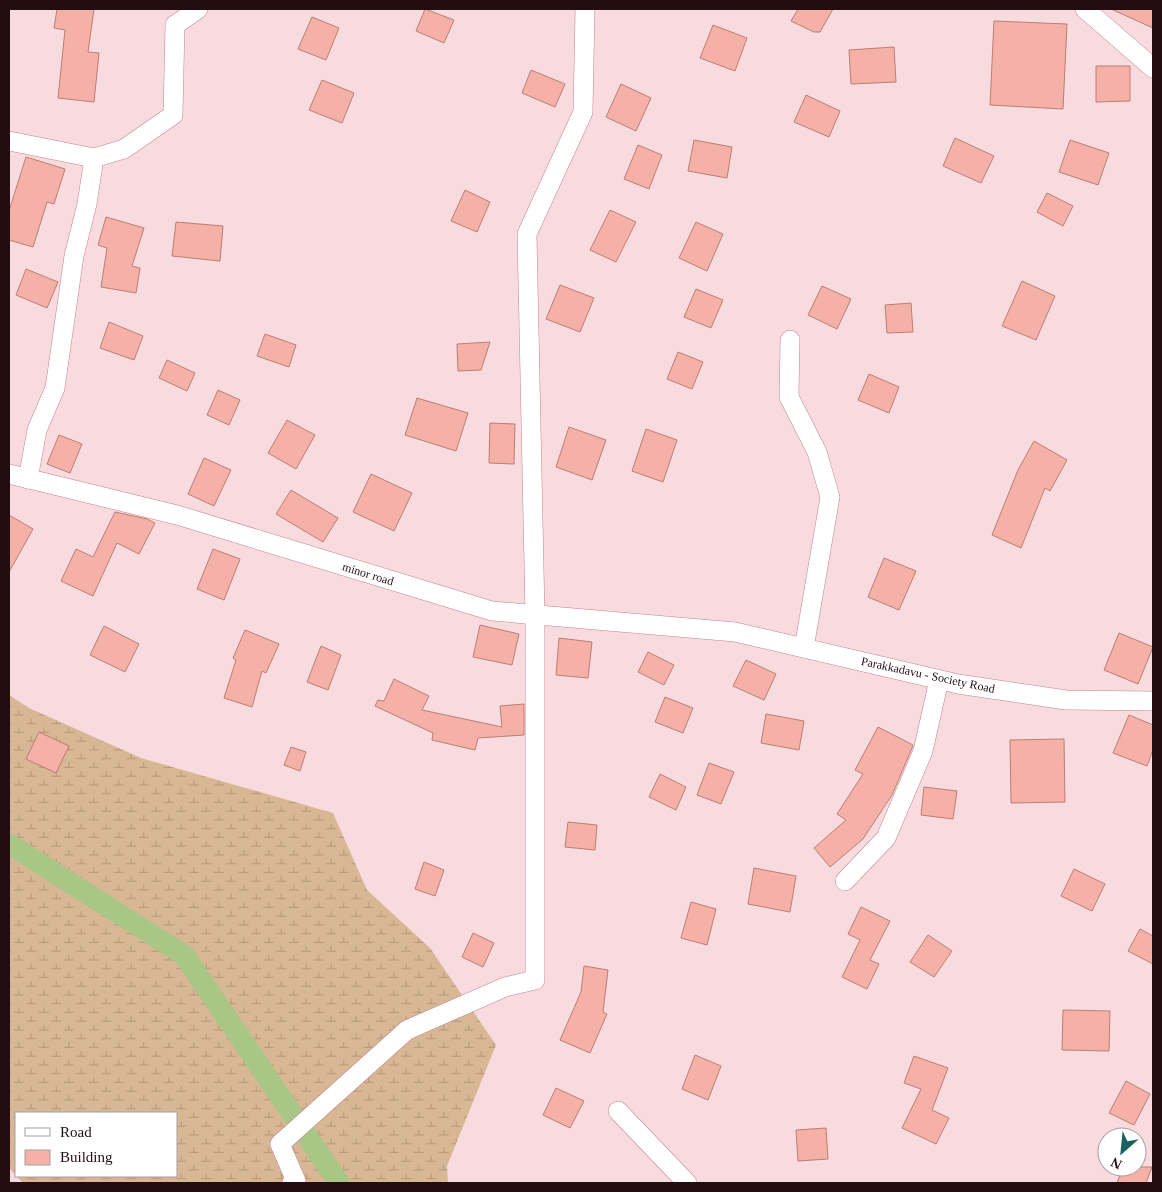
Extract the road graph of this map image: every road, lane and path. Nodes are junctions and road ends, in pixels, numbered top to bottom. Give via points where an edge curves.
1 (198, 9) edge
2 (584, 9) edge
3 (1085, 9) edge
4 (1153, 68) edge
5 (9, 141) edge
6 (94, 158) junction
7 (790, 340) dead end
8 (9, 474) edge
9 (28, 479) junction
10 (535, 615) junction
11 (735, 632) joint
12 (804, 648) junction
13 (939, 680) junction
14 (1153, 701) edge
15 (845, 881) dead end
16 (618, 1111) dead end
17 (292, 1183) edge
18 (687, 1183) edge

1 - 6 street via 175,25 173,115 124,149
2 - 10 street via 583,112 527,234
3 - 4 street
5 - 6 street
6 - 9 street via 74,256 55,388 37,430
7 - 12 street via 789,397 817,452 830,496
8 - 9 street, minor road
9 - 10 street, minor road via 177,515 492,611
10 - 11 street, minor road
10 - 17 street via 535,980 505,986 407,1030 280,1144 296,1181
11 - 12 street, Parakkadavu - Society Road
12 - 13 street, Parakkadavu - Society Road
13 - 14 street, Parakkadavu - Society Road via 1066,700
13 - 15 street via 923,751 886,838
16 - 18 street

